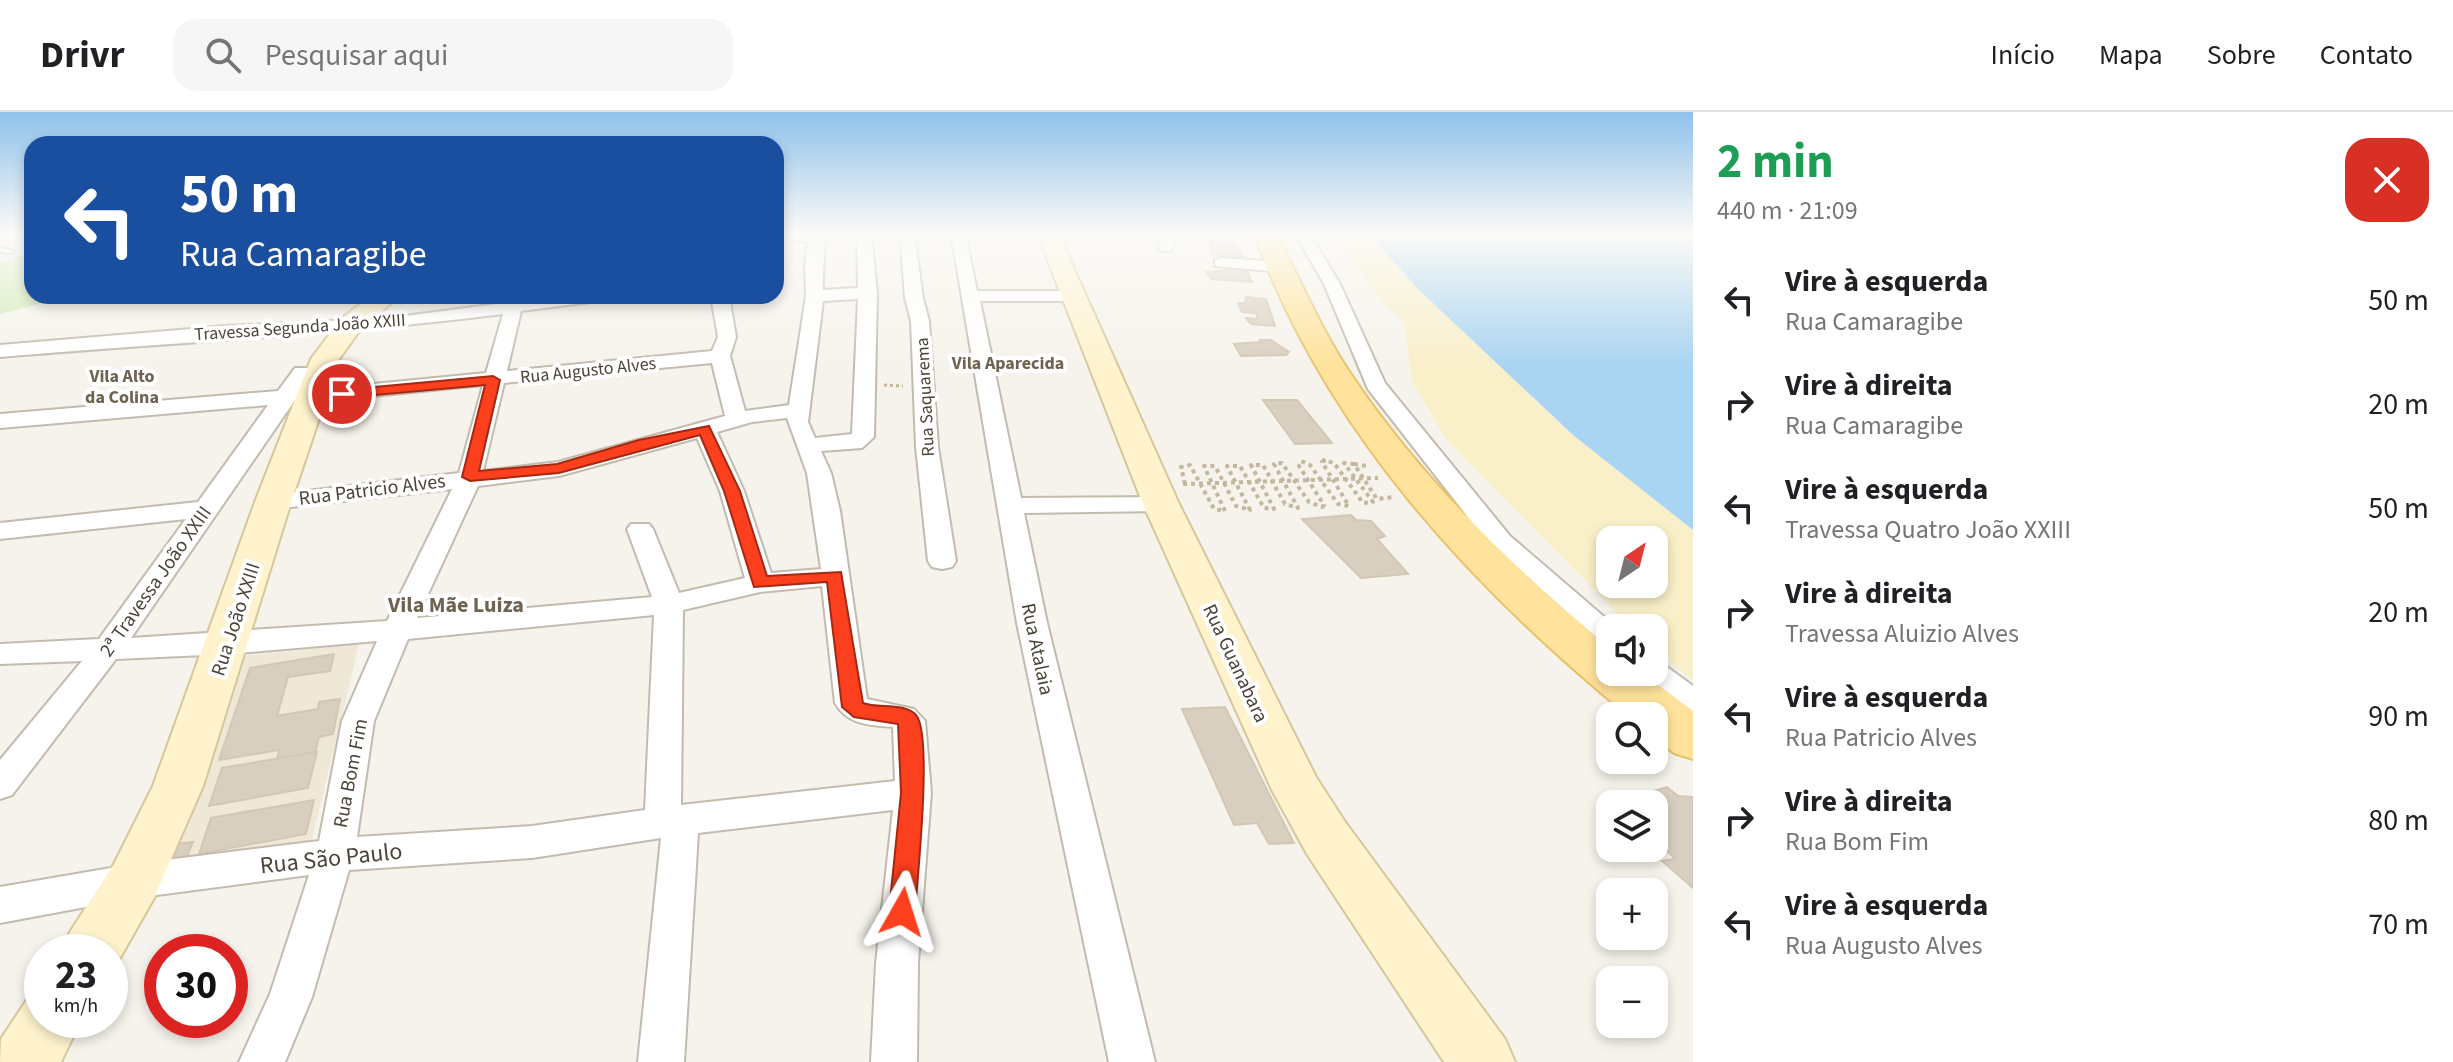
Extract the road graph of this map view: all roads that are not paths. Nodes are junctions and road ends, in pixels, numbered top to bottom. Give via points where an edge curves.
1 (814, 277) edge
2 (867, 277) edge
3 (912, 277) edge
4 (967, 277) edge
5 (1065, 277) edge
6 (1287, 277) edge
7 (1328, 277) edge
8 (868, 293) junction
9 (815, 296) junction
10 (971, 296) junction
11 (1073, 296) junction
12 (371, 304) edge
13 (542, 304) edge
14 (721, 304) edge
15 (513, 308) junction
16 (351, 324) junction
17 (0, 351) edge
18 (720, 356) junction
19 (493, 380) junction
20 (300, 389) junction
21 (799, 410) junction
22 (737, 420) junction
23 (0, 421) edge
24 (704, 429) junction
25 (806, 445) junction
26 (470, 477) junction
27 (1172, 492) junction
28 (273, 502) junction
29 (1010, 506) junction
30 (206, 509) junction
31 (640, 529) dead end
32 (0, 531) edge
33 (942, 561) dead end
34 (835, 576) junction
35 (760, 583) junction
36 (669, 604) junction
37 (1596, 626) edge
38 (398, 628) junction
39 (227, 644) junction
40 (108, 649) junction
41 (0, 654) edge
42 (1668, 684) edge
43 (1693, 703) edge
44 (1693, 739) edge
45 (0, 785) edge
46 (913, 793) junction
47 (672, 821) junction
48 (335, 855) junction
49 (134, 881) junction
50 (0, 905) edge
51 (102, 934) edge
52 (39, 1038) edge
53 (24, 1062) edge
54 (262, 1062) edge
55 (661, 1062) edge
56 (894, 1062) edge
57 (1132, 1062) edge
58 (1482, 1062) edge

1 - 9 street
2 - 8 street
3 - 33 street, Rua Saquarema
4 - 10 street, Rua Atalaia
5 - 11 street, Rua Guanabara
6 - 44 main road via 1334,372 1443,519 1551,626
7 - 37 street via 1375,385 1501,542
8 - 9 street
8 - 25 street via 862,439
9 - 21 street
10 - 11 street
10 - 29 street, Rua Atalaia
11 - 27 street, Rua Guanabara
12 - 16 street, Rua João XXIII
13 - 15 street, Travessa Segunda João XXIII
14 - 18 street via 727,337
15 - 16 street, Travessa Segunda João XXIII
15 - 19 street, Rua Bom Fim
16 - 17 street, Travessa Segunda João XXIII
16 - 20 street, Rua João XXIII
18 - 19 street, Rua Augusto Alves
18 - 22 street
19 - 20 street, Rua Augusto Alves
19 - 26 street, Rua Bom Fim
20 - 23 street, Rua Augusto Alves
20 - 28 street, Rua João XXIII
20 - 30 street, 2ª Travessa João XXIII
21 - 22 street, Rua Patricio Alves
21 - 25 street via 798,428
22 - 24 street, Rua Patricio Alves
24 - 26 street, Rua Patricio Alves via 559,469
24 - 35 street via 732,491
25 - 34 street via 821,480
26 - 28 street, Rua Patricio Alves
26 - 38 street, Rua Bom Fim
27 - 29 street
27 - 58 street, Rua Guanabara via 1297,790
28 - 39 street, Rua João XXIII
29 - 57 street, Rua Atalaia
30 - 32 street
30 - 40 street, 2ª Travessa João XXIII
31 - 36 street
34 - 35 street
34 - 46 street via 851,703 861,712 909,721
35 - 36 street
36 - 38 street
36 - 47 street
38 - 39 street
38 - 48 street, Rua Bom Fim via 358,721
39 - 40 street
39 - 49 street, Rua João XXIII via 178,786
40 - 41 street
40 - 45 street, 2ª Travessa João XXIII
42 - 43 street
46 - 47 street, Rua São Paulo
46 - 56 street
47 - 48 street, Rua São Paulo via 532,842
47 - 55 street
48 - 49 street, Rua São Paulo
48 - 54 street, Rua Bom Fim via 290,997
49 - 50 street, Rua São Paulo
49 - 51 street, Rua João XXIII
52 - 53 street

